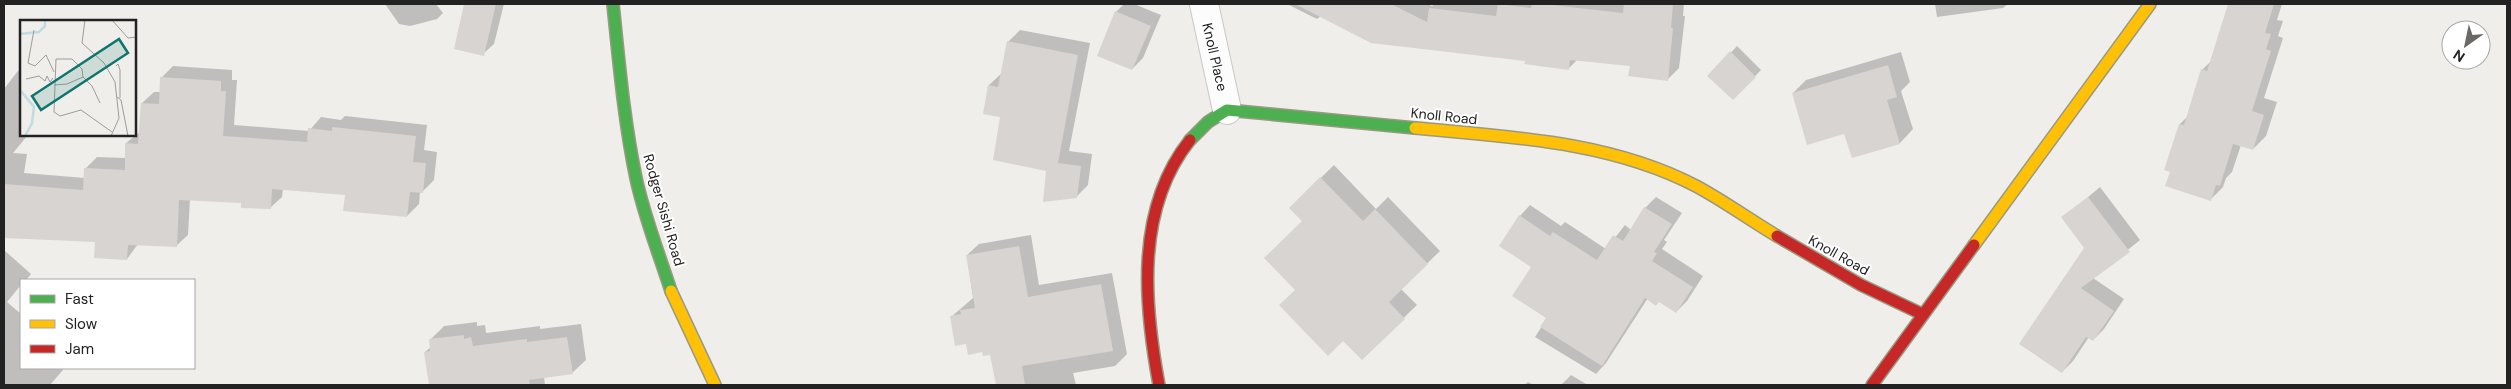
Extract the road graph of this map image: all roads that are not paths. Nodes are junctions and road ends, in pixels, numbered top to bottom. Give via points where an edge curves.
1 (613, 4) edge
2 (1204, 4) edge
3 (2150, 4) edge
4 (1228, 110) junction
5 (1922, 314) junction
6 (715, 385) edge
7 (1159, 385) edge
8 (1872, 385) edge

1 - 6 street, Rodger Sishi Road via 636,178 673,295
2 - 4 street, Knoll Place
3 - 5 street
4 - 5 street, Knoll Road via 1536,140 1593,150 1644,164 1696,186 1815,260
4 - 7 street via 1207,120 1194,134 1178,156 1158,198 1145,269
5 - 8 street

